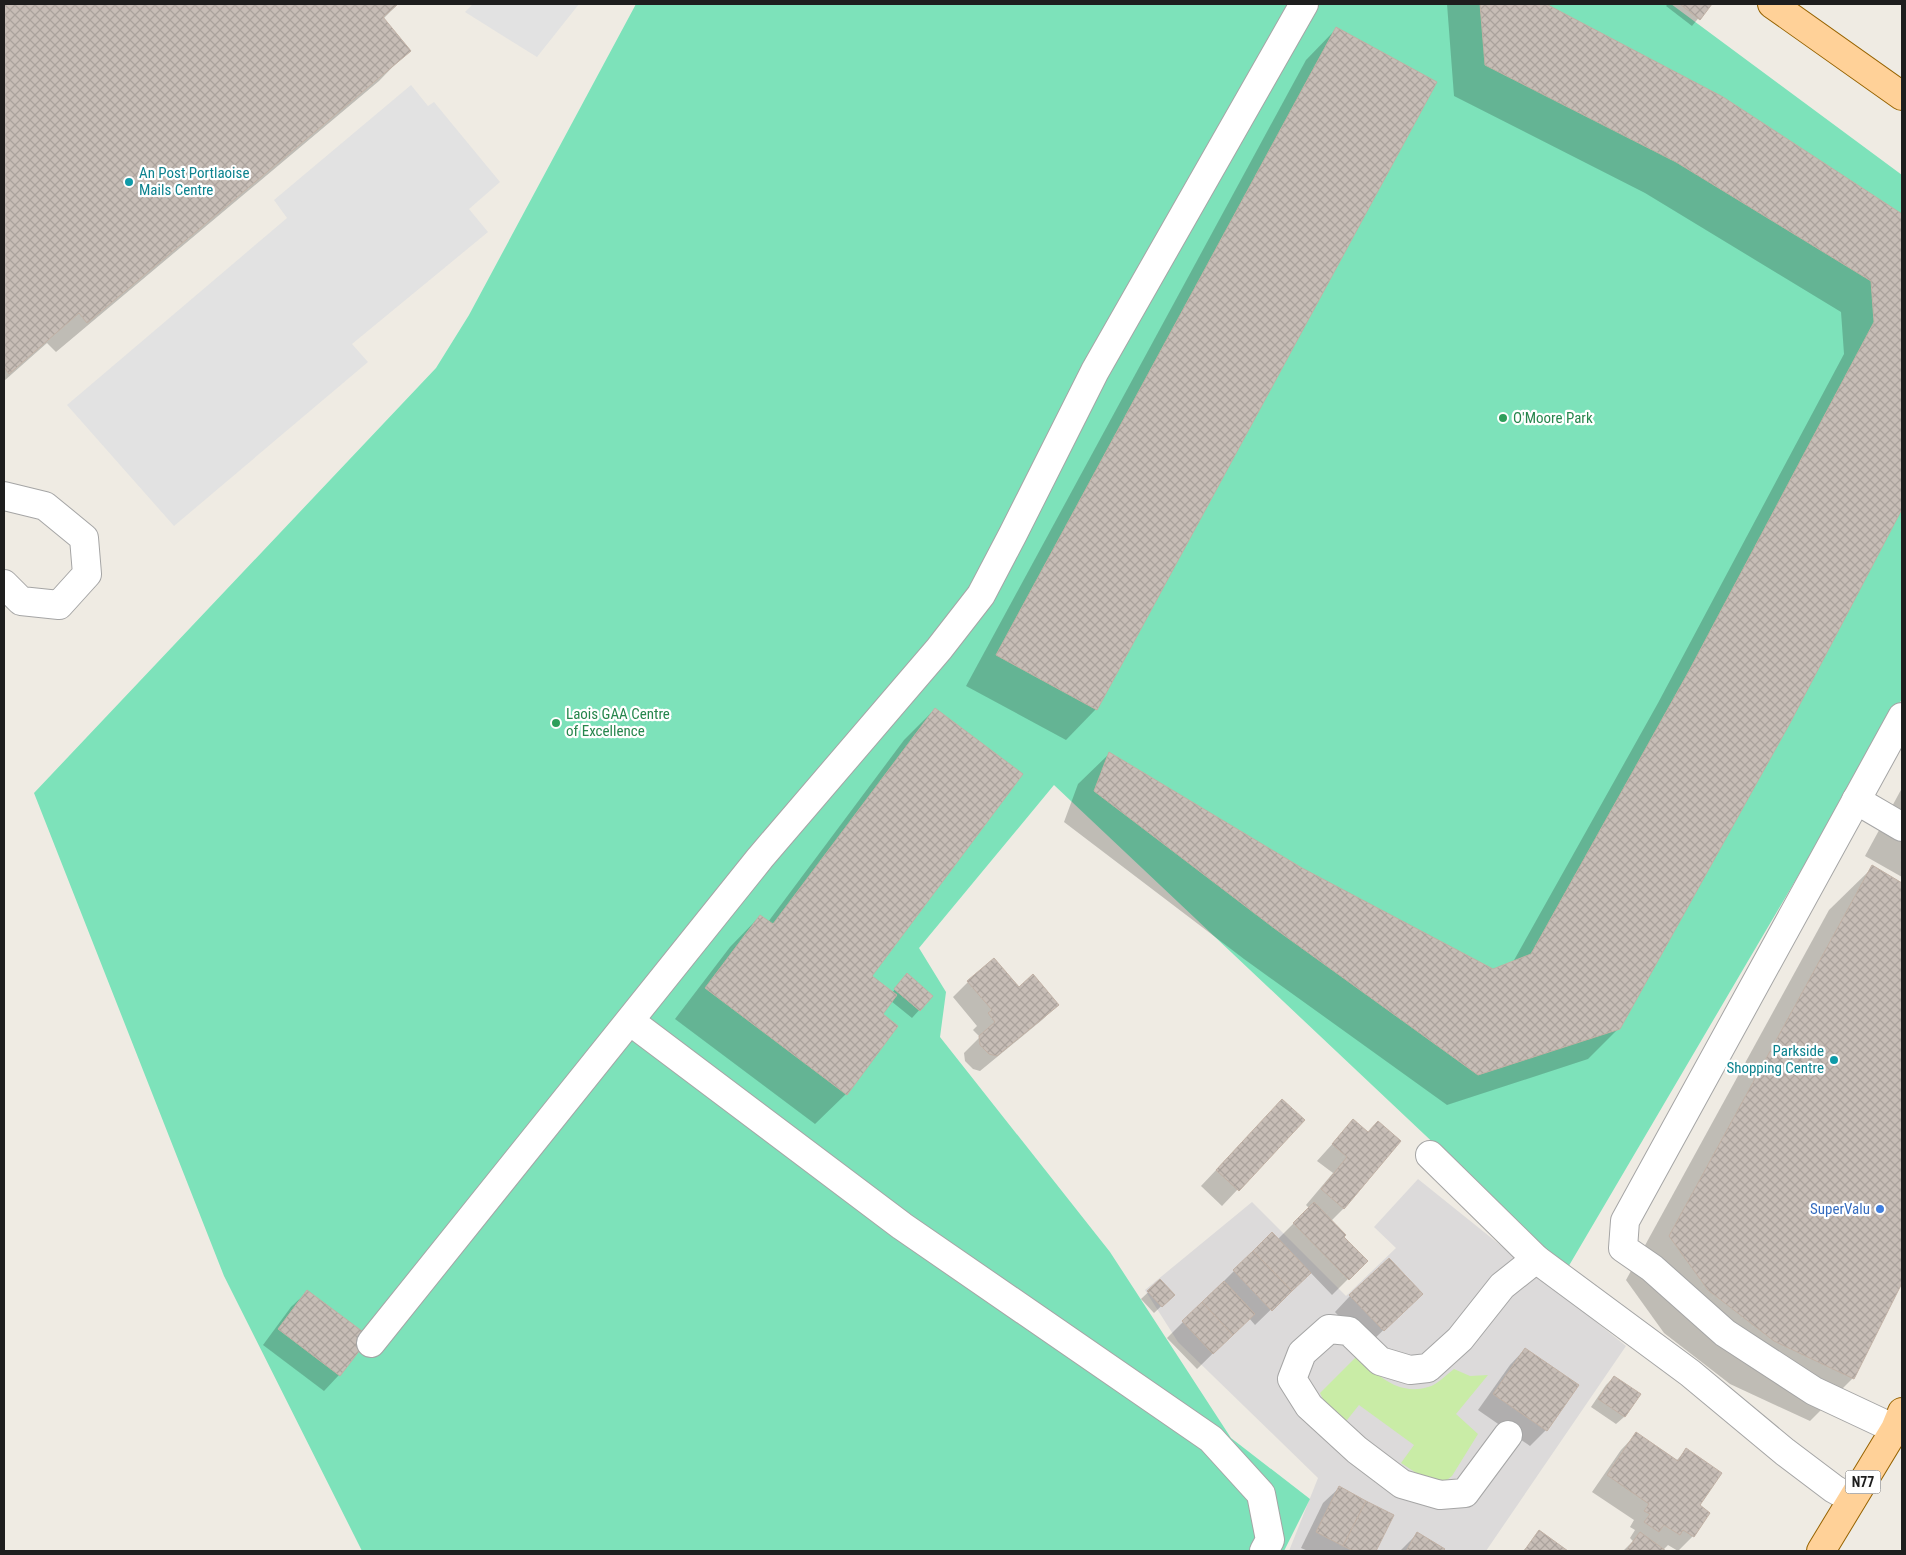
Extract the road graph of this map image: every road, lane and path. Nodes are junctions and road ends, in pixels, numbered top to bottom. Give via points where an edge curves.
1 (1304, 4) edge
2 (1772, 4) edge
3 (1902, 96) edge
4 (4, 496) edge
5 (4, 584) edge
6 (1902, 717) edge
7 (1856, 800) junction
8 (1902, 827) edge
9 (630, 1021) junction
10 (1430, 1155) dead end
11 (1536, 1259) junction
12 (371, 1343) dead end
13 (1898, 1420) edge
14 (1507, 1435) dead end
15 (1852, 1499) junction
16 (1264, 1551) edge
17 (1821, 1551) edge

1 - 9 street via 1096,371 980,595 939,649 760,858
2 - 3 main road
4 - 5 street via 45,506 84,538 87,574 59,605 20,601
6 - 7 street
7 - 8 street
7 - 13 street via 1624,1222 1623,1248 1652,1268 1725,1333 1814,1391
9 - 12 street
9 - 16 street via 902,1226 1211,1439 1261,1494 1270,1540
10 - 11 street
11 - 14 street via 1502,1286 1460,1339 1428,1368 1410,1370 1380,1361 1349,1330 1329,1329 1302,1353 1292,1379 1308,1406 1357,1450 1402,1484 1440,1495 1465,1493
11 - 15 street via 1690,1372 1784,1452
13 - 15 main road, N77
15 - 17 main road, N77

